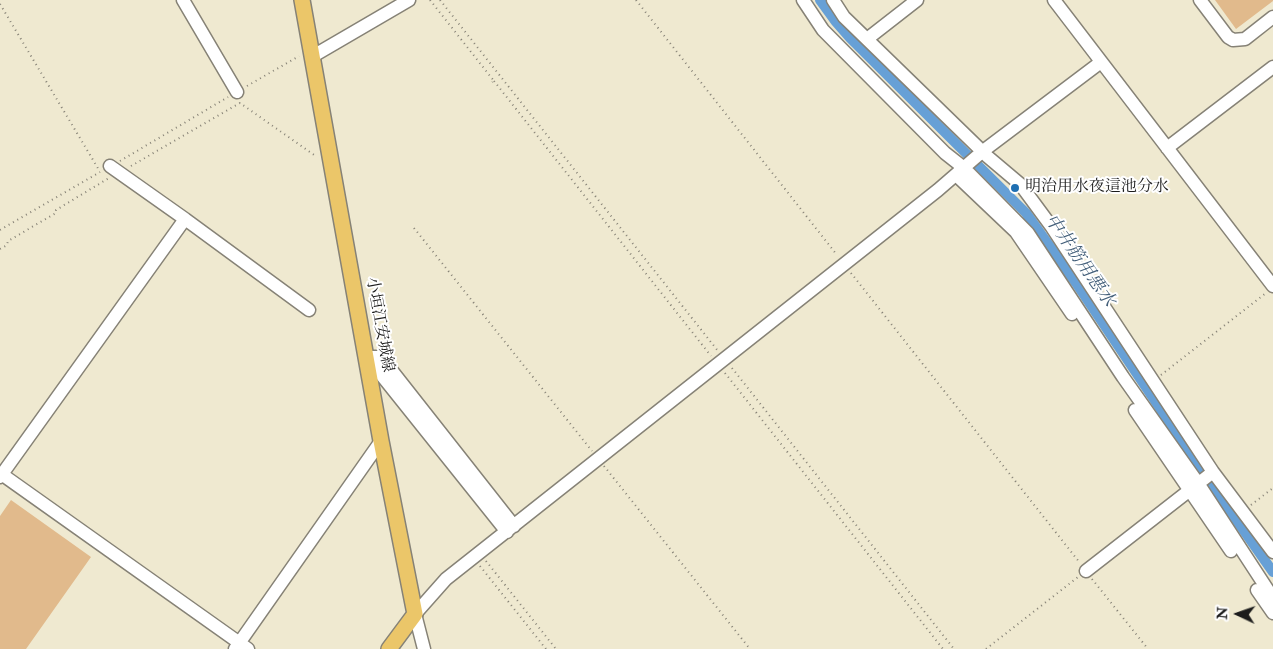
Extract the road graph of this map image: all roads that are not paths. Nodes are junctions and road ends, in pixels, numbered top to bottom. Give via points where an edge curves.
1 (184, 0) edge
2 (302, 0) edge
3 (409, 0) edge
4 (803, 0) edge
5 (833, 0) edge
6 (917, 0) edge
7 (1054, 0) edge
8 (1200, 0) edge
9 (1273, 17) edge
10 (867, 39) junction
11 (313, 52) junction
12 (1101, 62) junction
13 (1273, 67) edge
14 (237, 92) road end
15 (1167, 148) junction
16 (980, 153) junction
17 (110, 170) road end
18 (962, 170) junction
19 (185, 219) junction
20 (1273, 287) edge
21 (309, 310) dead end
22 (367, 357) junction
23 (381, 441) junction
24 (1212, 472) junction
25 (1, 474) edge
26 (1196, 485) junction
27 (511, 529) junction
28 (1273, 552) edge
29 (1086, 571) road end
30 (1273, 598) edge
31 (1273, 613) edge
32 (415, 614) junction
33 (241, 647) edge
34 (389, 649) edge
35 (424, 649) edge

1 - 14 street
2 - 11 main road, 小垣江安城線
3 - 11 street
4 - 18 street via 823,30
5 - 10 street via 844,17
6 - 10 street
7 - 12 street
8 - 9 street via 1228,37 1234,40 1244,39
10 - 16 street
11 - 22 main road, 小垣江安城線
12 - 15 street
12 - 16 street
13 - 15 street
15 - 20 street
16 - 18 street
16 - 24 street via 1020,184 1051,226
17 - 19 street
18 - 26 street via 1028,233
18 - 27 street
19 - 21 street
19 - 25 street
22 - 23 main road, 小垣江安城線
22 - 27 street
23 - 32 main road, 小垣江安城線
23 - 33 street
24 - 26 street
24 - 28 street
25 - 33 street
26 - 29 street
26 - 30 street
26 - 31 street
27 - 32 street via 446,579
32 - 34 main road
32 - 35 street

